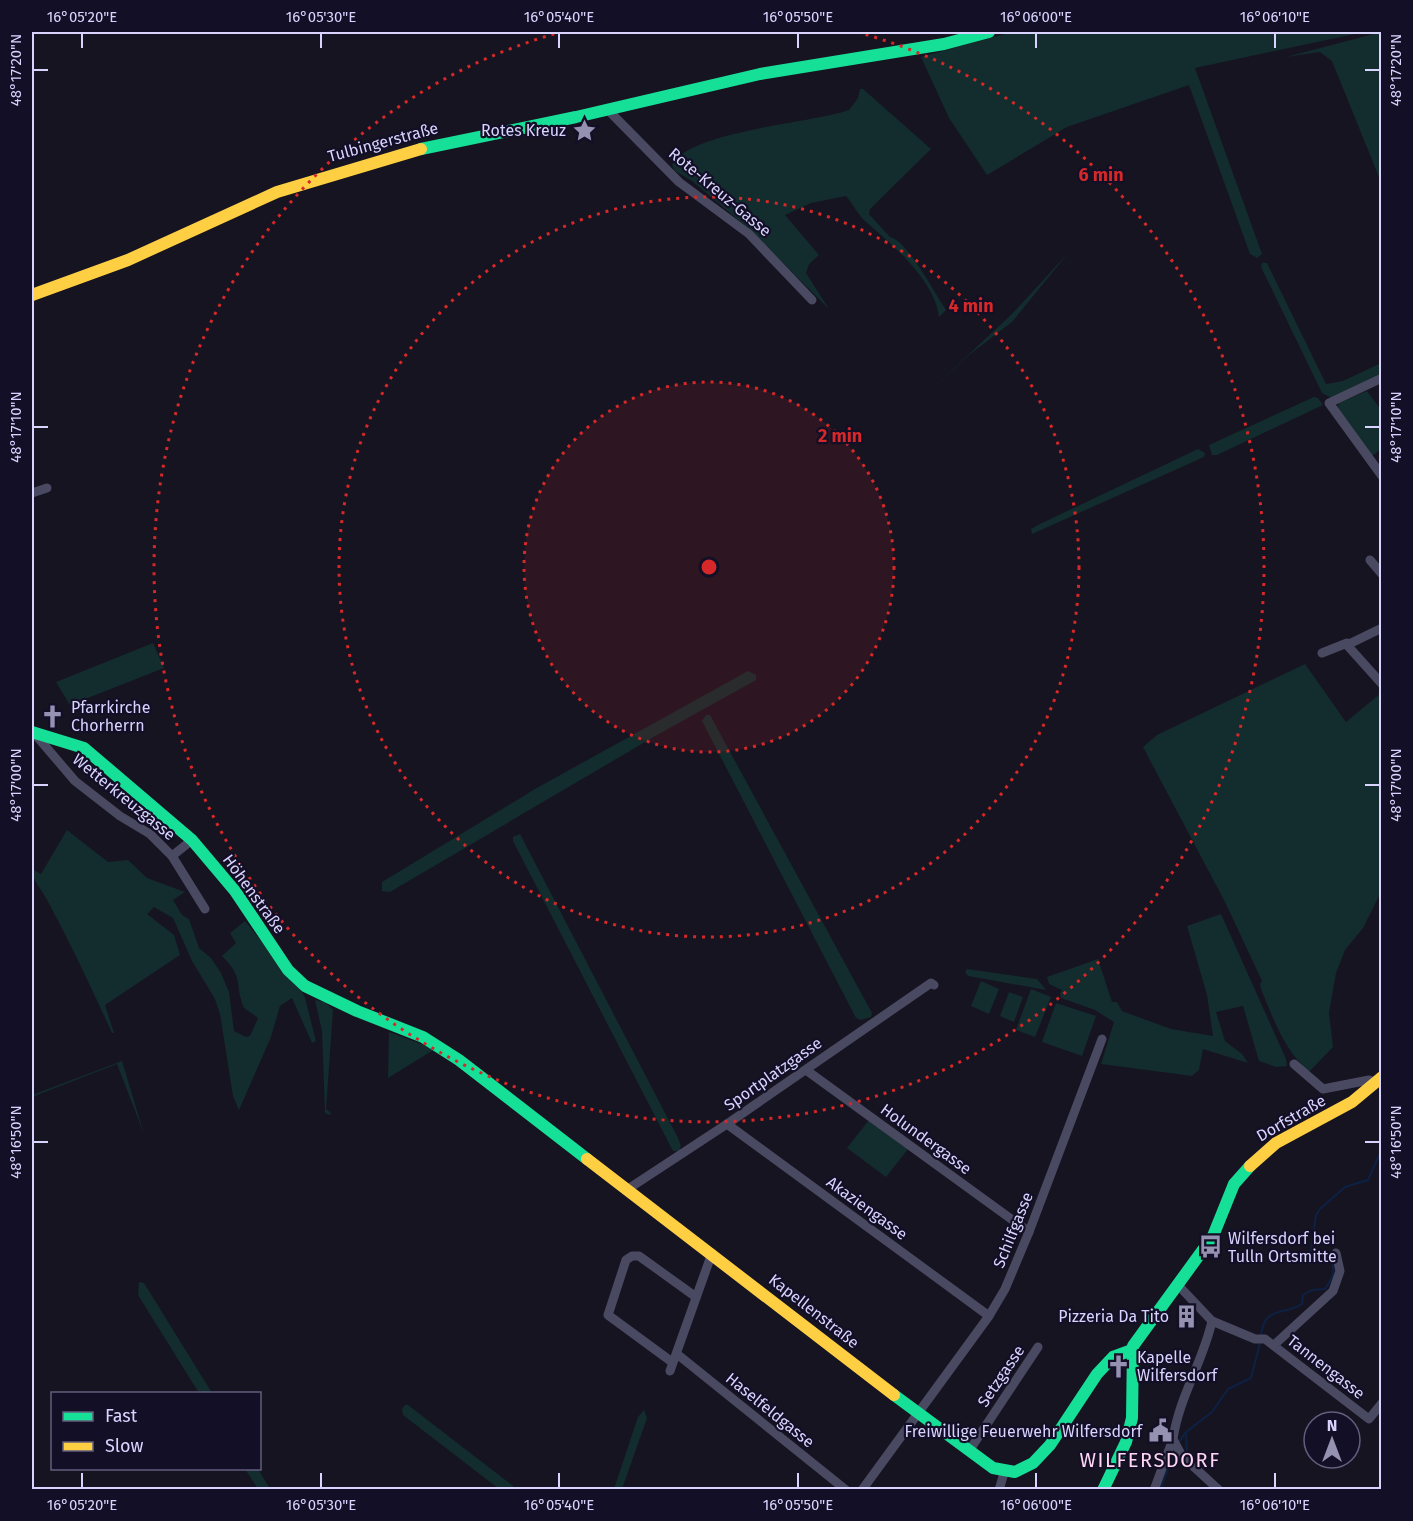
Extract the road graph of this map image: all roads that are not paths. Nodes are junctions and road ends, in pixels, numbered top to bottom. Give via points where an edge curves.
1 (989, 32) edge
2 (607, 109) junction
3 (32, 295) edge
4 (812, 300) dead end
5 (1382, 378) edge
6 (1382, 476) edge
7 (47, 488) dead end
8 (32, 493) edge
9 (1370, 560) dead end
10 (1382, 574) edge
11 (1382, 628) edge
12 (1347, 645) junction
13 (1322, 653) dead end
14 (1382, 684) edge
15 (33, 733) edge
16 (192, 840) junction
17 (172, 856) junction
18 (205, 909) dead end
19 (934, 985) dead end
20 (1102, 1039) dead end
21 (459, 1060) joint
22 (1294, 1064) dead end
23 (806, 1070) junction
24 (1379, 1080) edge
25 (727, 1124) junction
26 (628, 1189) junction
27 (1029, 1232) junction
28 (712, 1253) junction
29 (1335, 1253) dead end
30 (1177, 1284) junction
31 (696, 1297) junction
32 (989, 1316) junction
33 (1212, 1321) junction
34 (1274, 1345) junction
35 (1038, 1347) dead end
36 (1132, 1350) junction
37 (673, 1362) junction
38 (1382, 1403) edge
39 (917, 1413) junction
40 (1174, 1442) junction
41 (969, 1451) junction
42 (1004, 1473) junction
43 (846, 1490) edge
44 (862, 1490) edge
45 (999, 1490) edge
46 (1103, 1490) edge
47 (1154, 1490) edge
48 (1219, 1490) edge

1 - 2 street, Tulbingerstraße via 944,44 760,74
2 - 3 street, Tulbingerstraße via 423,147 330,174 247,204 128,260
2 - 4 street, Rote-Kreuz-Gasse via 679,182 749,234
5 - 6 street via 1329,403
7 - 8 street
9 - 10 street
11 - 12 street
12 - 13 street
12 - 14 street
15 - 16 street, Höhenstraße via 84,748
15 - 17 street, Wetterkreuzgasse via 75,781 150,834
16 - 17 street, Wetterkreuzgasse
16 - 21 street, Höhenstraße via 235,891 297,980 320,994 423,1038
17 - 18 street, Wetterkreuzgasse
19 - 23 street, Sportplatzgasse via 931,983
20 - 27 street, Schilfgasse
21 - 26 street, Kapellenstraße
22 - 24 street via 1323,1089
23 - 25 street, Sportplatzgasse
23 - 27 street, Holundergasse
24 - 30 street, Dorfstraße via 1352,1102 1260,1155 1234,1184 1213,1236
25 - 26 street, Sportplatzgasse
25 - 32 street, Akaziengasse
26 - 28 street, Kapellenstraße
27 - 32 street, Schilfgasse
28 - 31 street
28 - 39 street, Kapellenstraße
29 - 34 street via 1340,1271 1334,1291
30 - 33 street
30 - 36 street, Dorfstraße
31 - 37 street
31 - 37 street, Haselfeldgasse via 639,1256 626,1260 608,1315
32 - 39 street, Schilfgasse
33 - 34 street, Tannengasse
33 - 40 street via 1206,1348 1181,1401
34 - 38 street, Tannengasse via 1369,1419
35 - 41 street, Setzgasse
36 - 42 street via 1118,1354 1096,1376 1038,1457 1025,1469
36 - 46 street via 1131,1424 1123,1451
37 - 43 street, Haselfeldgasse
39 - 41 street, Kapellenstraße
39 - 44 street
40 - 47 street
40 - 48 street via 1182,1456
41 - 42 street, Kapellenstraße
42 - 45 street

